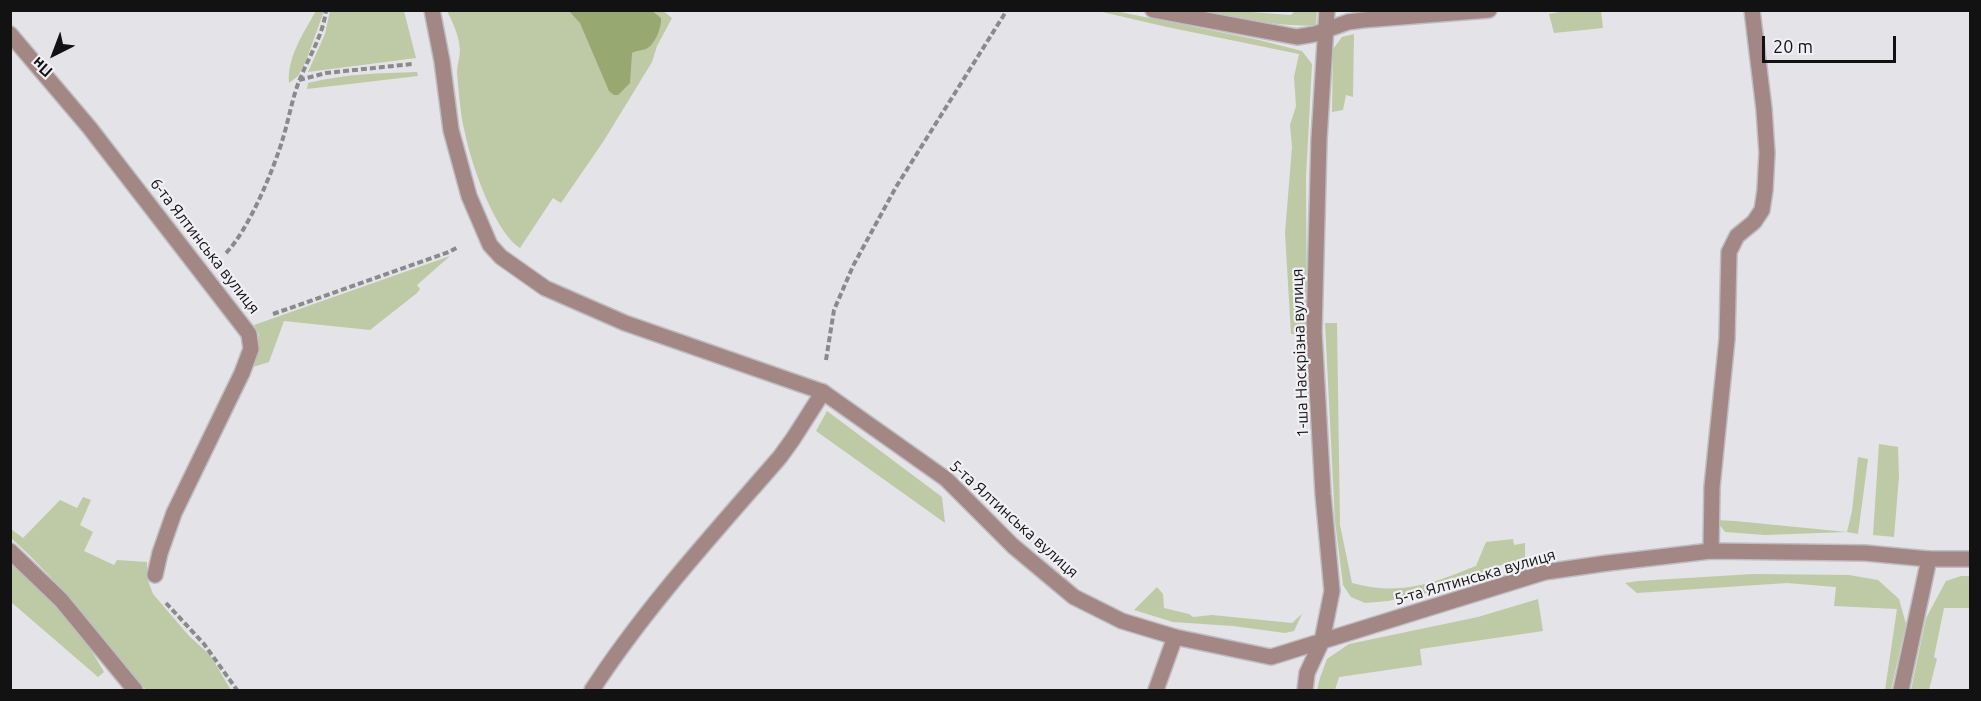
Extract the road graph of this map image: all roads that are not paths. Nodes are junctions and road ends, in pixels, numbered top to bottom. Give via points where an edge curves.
1 (432, 10) edge
2 (1153, 10) edge
3 (1327, 10) edge
4 (1489, 10) edge
5 (1752, 10) edge
6 (1326, 30) junction
7 (10, 34) edge
8 (823, 392) junction
9 (10, 551) edge
10 (1711, 551) junction
11 (1929, 559) junction
12 (1971, 559) edge
13 (155, 575) road end
14 (1175, 637) junction
15 (1322, 641) junction
16 (135, 690) edge
17 (592, 690) edge
18 (1156, 690) edge
19 (1305, 690) edge
20 (1901, 690) edge

1 - 8 street, 5-та Ялтинська вулиця via 451,130 469,196 490,245 501,257 545,288 625,323
2 - 6 street via 1297,37
3 - 6 street, 1-ша Наскрізна вулиця
4 - 6 street via 1363,20
5 - 10 street via 1764,109 1765,190 1762,210 1737,236 1729,252 1727,339 1712,487
6 - 15 street, 1-ша Наскрізна вулиця via 1314,322 1332,591
7 - 13 street, 6-та Ялтинська вулиця via 89,127 249,333 251,349 242,373 174,513
8 - 14 street, 5-та Ялтинська вулиця via 946,479 1013,546 1074,597 1122,621
8 - 17 street via 794,439 648,613
9 - 16 street via 62,600
10 - 11 street, 5-та Ялтинська вулиця
10 - 15 street, 5-та Ялтинська вулиця via 1545,573
11 - 12 street, 5-та Ялтинська вулиця
11 - 20 street
14 - 15 street, 5-та Ялтинська вулиця via 1271,657
14 - 18 street
15 - 19 street, 1-ша Наскрізна вулиця via 1307,673

